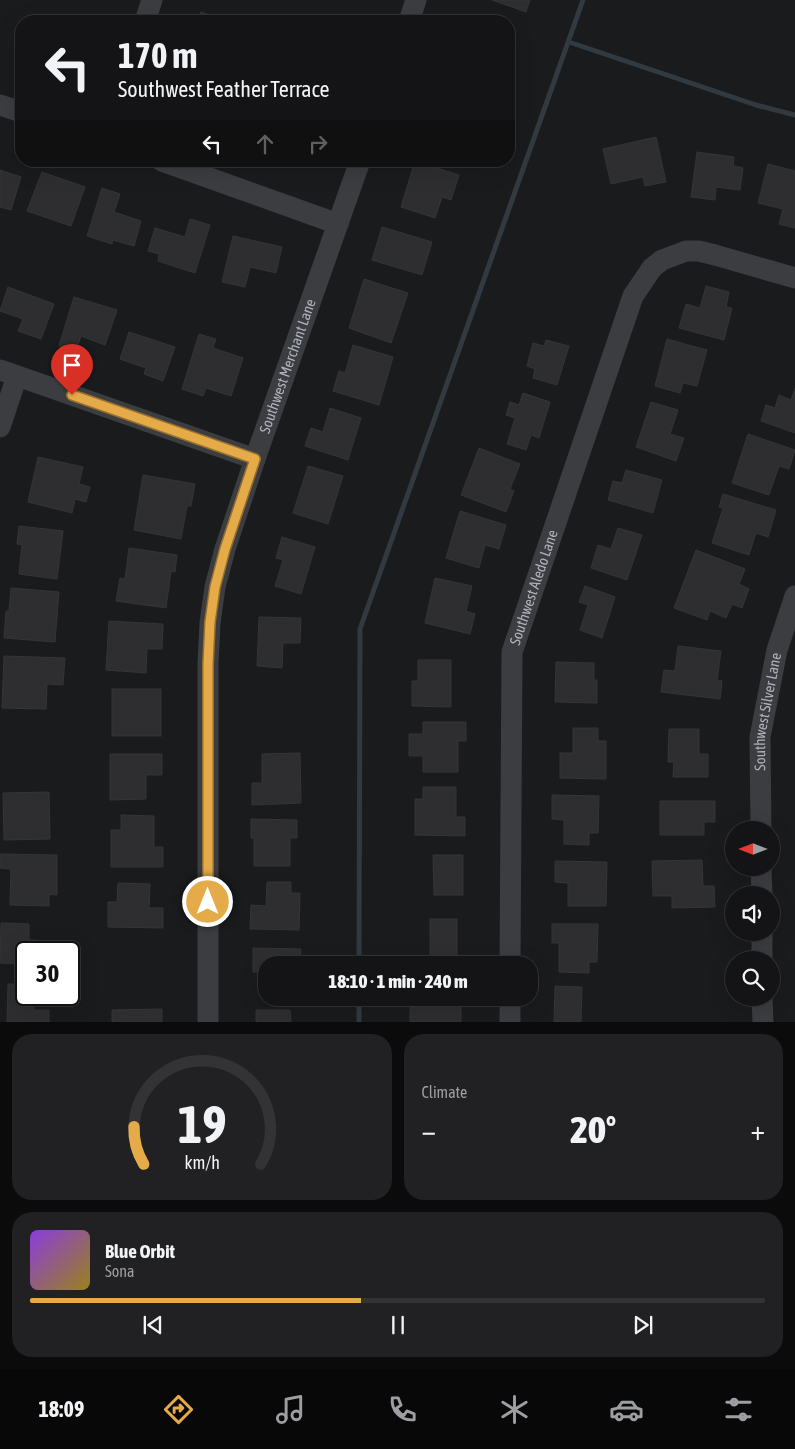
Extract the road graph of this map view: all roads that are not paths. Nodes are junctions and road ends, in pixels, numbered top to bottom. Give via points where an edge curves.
1 (152, 0) edge
2 (416, 0) edge
3 (147, 15) edge
4 (411, 15) edge
5 (0, 105) edge
6 (15, 110) edge
7 (179, 167) edge
8 (358, 167) edge
9 (338, 224) junction
10 (795, 278) edge
11 (9, 373) edge
12 (0, 427) edge
13 (255, 459) junction
14 (795, 596) edge
15 (761, 821) edge
16 (510, 956) edge
17 (510, 1006) edge
18 (762, 1006) edge
19 (208, 1022) edge
20 (510, 1022) edge
21 (763, 1022) edge

1 - 3 street
2 - 4 street
5 - 6 street
7 - 9 street
8 - 9 street, Southwest Merchant Lane
9 - 13 street, Southwest Merchant Lane
10 - 16 street, Southwest Aledo Lane via 715,255 686,251 657,264 633,296 512,652
11 - 12 street
11 - 13 street
13 - 19 street, Southwest Merchant Lane via 225,549 210,622
14 - 15 street, Southwest Silver Lane via 777,650 760,737
17 - 20 street
18 - 21 street

